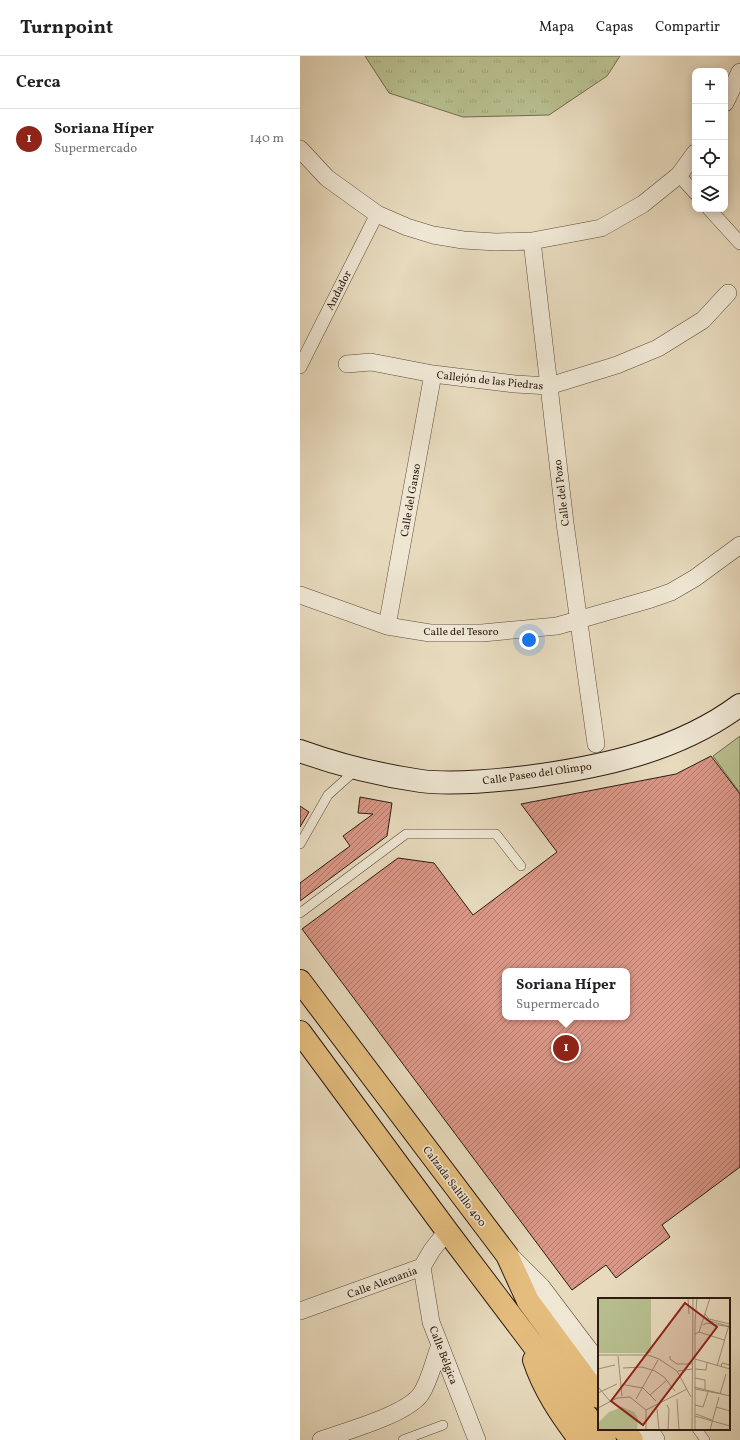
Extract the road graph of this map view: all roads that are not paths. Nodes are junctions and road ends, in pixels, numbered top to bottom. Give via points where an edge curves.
1 (740, 72) edge
2 (728, 97) edge
3 (300, 149) edge
4 (692, 157) edge
5 (679, 175) junction
6 (692, 190) edge
7 (712, 212) edge
8 (377, 214) junction
9 (532, 241) junction
10 (740, 243) edge
11 (728, 293) dead end
12 (347, 364) dead end
13 (300, 367) edge
14 (433, 374) junction
15 (549, 386) junction
16 (740, 545) edge
17 (300, 595) edge
18 (578, 619) junction
19 (387, 626) junction
20 (740, 705) edge
21 (596, 744) dead end
22 (300, 751) edge
23 (358, 768) junction
24 (300, 844) edge
25 (521, 866) dead end
26 (300, 913) edge
27 (300, 981) edge
28 (300, 1032) edge
29 (447, 1231) junction
30 (507, 1255) junction
31 (422, 1267) junction
32 (300, 1311) edge
33 (525, 1334) junction
34 (440, 1345) junction
35 (598, 1365) edge
36 (598, 1396) edge
37 (444, 1425) dead end
38 (624, 1430) edge
39 (647, 1430) edge
40 (698, 1430) edge
41 (321, 1440) edge
42 (403, 1440) edge
43 (477, 1440) edge
44 (580, 1440) edge
45 (604, 1440) edge
46 (632, 1440) edge
47 (654, 1440) edge
48 (705, 1440) edge

1 - 2 street
3 - 8 street via 327,178
4 - 5 street
5 - 6 street
5 - 9 street via 643,204 601,228
7 - 10 street
8 - 9 street via 433,235 463,240
8 - 13 street, Andador
9 - 15 street, Calle del Pozo
11 - 15 street, Callejón de las Piedras via 703,320 658,348 617,365
12 - 14 street, Callejón de las Piedras via 371,362
14 - 15 street, Callejón de las Piedras
14 - 19 street, Calle del Ganso
15 - 18 street, Calle del Pozo
16 - 18 street, Calle del Tesoro via 671,592
17 - 19 street, Calle del Tesoro
18 - 19 street, Calle del Tesoro via 557,626 482,633 430,634
18 - 21 street, Calle del Pozo
20 - 23 main road, Calle Paseo del Olimpo via 722,718 664,746 599,765 556,773 488,782 429,781
22 - 23 main road, Calle Paseo del Olimpo
23 - 24 lane via 328,795
25 - 26 lane via 496,834 406,834
27 - 30 main road, Calzada Saltillo 400
28 - 29 main road
29 - 31 street, Calle Alemania
29 - 33 main road
30 - 35 street via 540,1288
30 - 36 main road, Calzada Saltillo 400 via 528,1301
31 - 32 street, Calle Alemania
31 - 34 street, Calle Bélgica via 431,1322
33 - 44 main road via 542,1383
33 - 45 main road
34 - 41 street via 420,1394 408,1406
34 - 43 street, Calle Bélgica
37 - 42 lane
38 - 46 main road
39 - 47 street
40 - 48 lane

